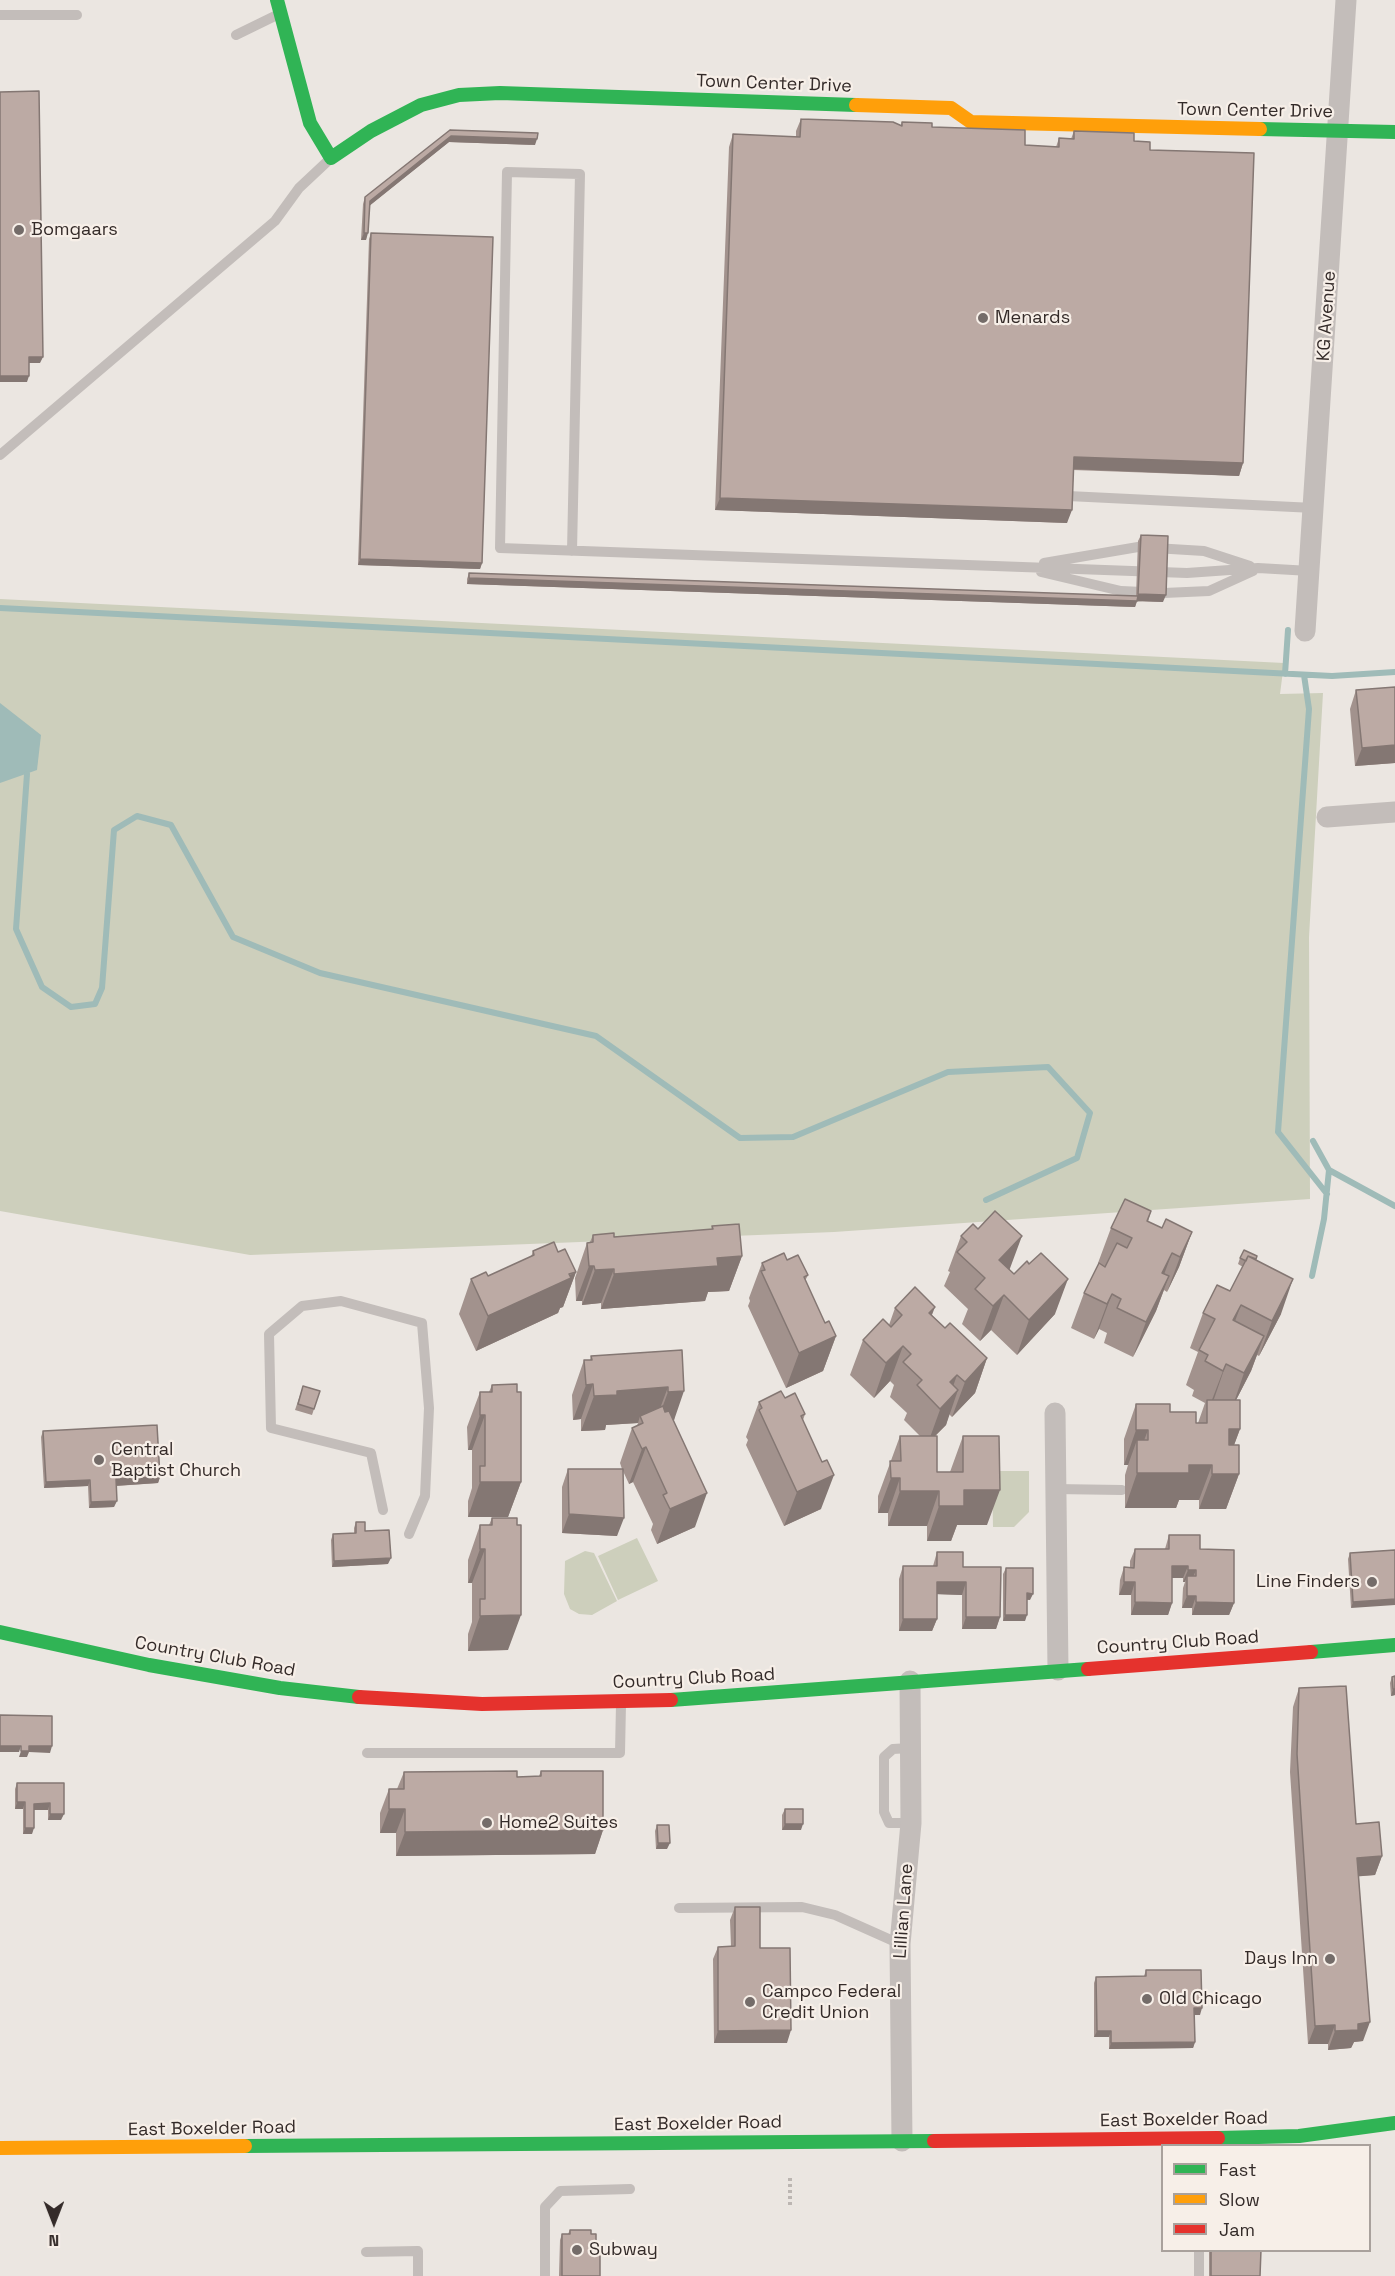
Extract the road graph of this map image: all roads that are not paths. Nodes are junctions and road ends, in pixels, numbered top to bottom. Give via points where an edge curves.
1 (1346, 0) edge
2 (278, 7) edge
3 (0, 15) edge
4 (77, 15) dead end
5 (236, 35) dead end
6 (1339, 131) junction
7 (1395, 132) edge
8 (331, 158) junction
9 (0, 455) edge
10 (1068, 496) edge
11 (1314, 507) junction
12 (572, 551) junction
13 (1019, 567) junction
14 (1258, 568) junction
15 (1310, 571) junction
16 (1305, 631) dead end
17 (1395, 812) edge
18 (1327, 817) dead end
19 (1055, 1413) dead end
20 (1055, 1490) junction
21 (1122, 1490) dead end
22 (383, 1510) dead end
23 (409, 1534) dead end
24 (0, 1632) edge
25 (1395, 1645) edge
26 (1058, 1670) junction
27 (910, 1681) junction
28 (621, 1701) junction
29 (367, 1753) dead end
30 (679, 1908) dead end
31 (900, 1944) junction
32 (1395, 2123) edge
33 (902, 2140) junction
34 (1199, 2142) edge
35 (0, 2148) edge
36 (630, 2188) dead end
37 (366, 2252) dead end
38 (1199, 2252) edge
39 (418, 2276) edge
40 (545, 2276) edge
41 (1199, 2276) edge

1 - 6 street, KG Avenue
2 - 5 lane
2 - 8 street via 310,123
3 - 4 lane
6 - 7 street, Town Center Drive
6 - 8 street, Town Center Drive via 971,122 951,108 500,93 459,95 421,105
6 - 11 street, KG Avenue
8 - 9 lane via 299,188 275,221
10 - 11 lane
11 - 15 street, KG Avenue
12 - 12 lane via 500,548 507,172 580,174
12 - 13 lane
13 - 14 lane via 1187,573
13 - 14 lane via 1138,547 1204,551
13 - 14 lane via 1121,591 1164,593 1209,591
14 - 15 lane
15 - 16 street, KG Avenue
17 - 18 street
19 - 20 street
20 - 21 lane
20 - 26 street
22 - 23 lane via 371,1454 272,1428 269,1334 302,1306 341,1301 423,1323 429,1408 425,1496
24 - 28 street, Country Club Road via 150,1665 280,1688 377,1699 482,1704
25 - 26 street, Country Club Road
26 - 27 street, Country Club Road
27 - 28 street, Country Club Road via 719,1698
27 - 31 street, Lillian Lane via 911,1823
28 - 29 lane via 620,1753
30 - 31 lane via 802,1907 835,1915
31 - 33 street, Lillian Lane
32 - 34 street, East Boxelder Road via 1299,2136
33 - 34 street, East Boxelder Road
33 - 35 street, East Boxelder Road
36 - 40 lane via 560,2191 545,2207
37 - 39 lane via 418,2252
38 - 41 lane

